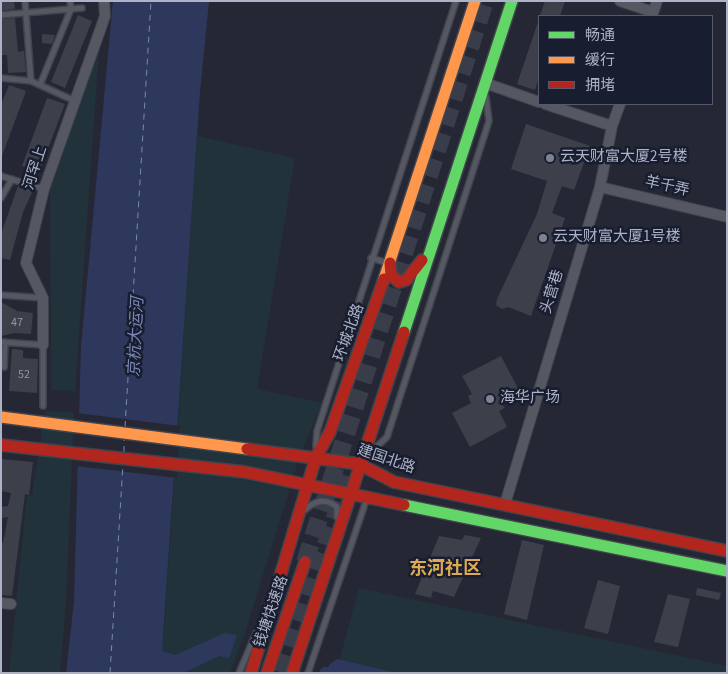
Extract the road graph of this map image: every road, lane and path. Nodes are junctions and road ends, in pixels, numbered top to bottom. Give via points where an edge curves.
1 (25, 1) edge
2 (70, 1) edge
3 (104, 1) edge
4 (456, 1) edge
5 (475, 1) edge
6 (512, 1) edge
7 (620, 1) edge
8 (657, 1) edge
9 (82, 8) dead end
10 (71, 9) junction
11 (26, 12) junction
12 (652, 14) edge
13 (1, 15) edge
14 (1, 78) edge
15 (31, 81) junction
16 (485, 84) junction
17 (40, 85) junction
18 (75, 101) junction
19 (538, 102) edge
20 (548, 105) edge
21 (620, 105) edge
22 (612, 126) junction
23 (1, 176) edge
24 (12, 179) junction
25 (600, 187) junction
26 (44, 189) junction
27 (1, 198) edge
28 (727, 217) edge
29 (431, 249) junction
30 (371, 258) junction
31 (390, 263) junction
32 (1, 295) edge
33 (43, 298) junction
34 (3, 342) edge
35 (43, 345) junction
36 (4, 367) dead end
37 (43, 406) dead end
38 (1, 416) edge
39 (4, 446) edge
40 (316, 457) junction
41 (359, 464) junction
42 (308, 485) junction
43 (351, 493) junction
44 (368, 497) junction
45 (505, 504) junction
46 (294, 525) junction
47 (335, 540) junction
48 (727, 551) edge
49 (305, 562) tunnel mouth
50 (727, 571) edge
51 (277, 584) junction
52 (239, 673) edge
53 (251, 673) edge
54 (267, 673) edge
55 (292, 673) edge
56 (308, 673) edge

1 - 11 lane
2 - 10 lane
3 - 18 street, 河罕上 via 105,16
4 - 30 lane
5 - 31 main road, 环城北路
6 - 16 main road
7 - 12 street
8 - 12 street
9 - 10 lane
10 - 11 lane
10 - 17 lane
11 - 13 lane
11 - 15 lane
14 - 15 lane
15 - 17 lane
16 - 19 street
16 - 29 main road
16 - 41 lane via 489,121 387,437
17 - 18 lane
18 - 26 street, 河罕上
20 - 22 street
21 - 22 street, 头营巷
22 - 25 street, 头营巷
23 - 24 lane
24 - 26 lane
24 - 27 lane
25 - 28 street, 羊千弄
25 - 45 street, 头营巷
26 - 33 street, 河罕上 via 26,263
29 - 31 main road via 406,280 399,282 391,275
29 - 41 main road
30 - 31 lane
30 - 40 lane via 317,431
31 - 40 main road, 环城北路 via 330,432
32 - 33 lane
33 - 35 street, 河罕上
34 - 35 lane
34 - 36 lane
35 - 37 lane
38 - 40 main road, 建国北路
39 - 42 main road via 245,472
40 - 41 main road, 建国北路
40 - 42 main road, 环城北路
41 - 43 main road
41 - 45 main road, 建国北路 via 394,482
42 - 43 main road
42 - 46 main road, 环城北路
43 - 44 main road
43 - 47 main road
44 - 50 main road
44 - 56 lane
45 - 48 main road, 建国北路
46 - 47 lane via 306,508 320,501 330,502 337,507
46 - 51 main road, 环城北路
47 - 55 main road
49 - 54 main road, 钱塘快速路
51 - 52 lane
51 - 53 main road, 环城北路

